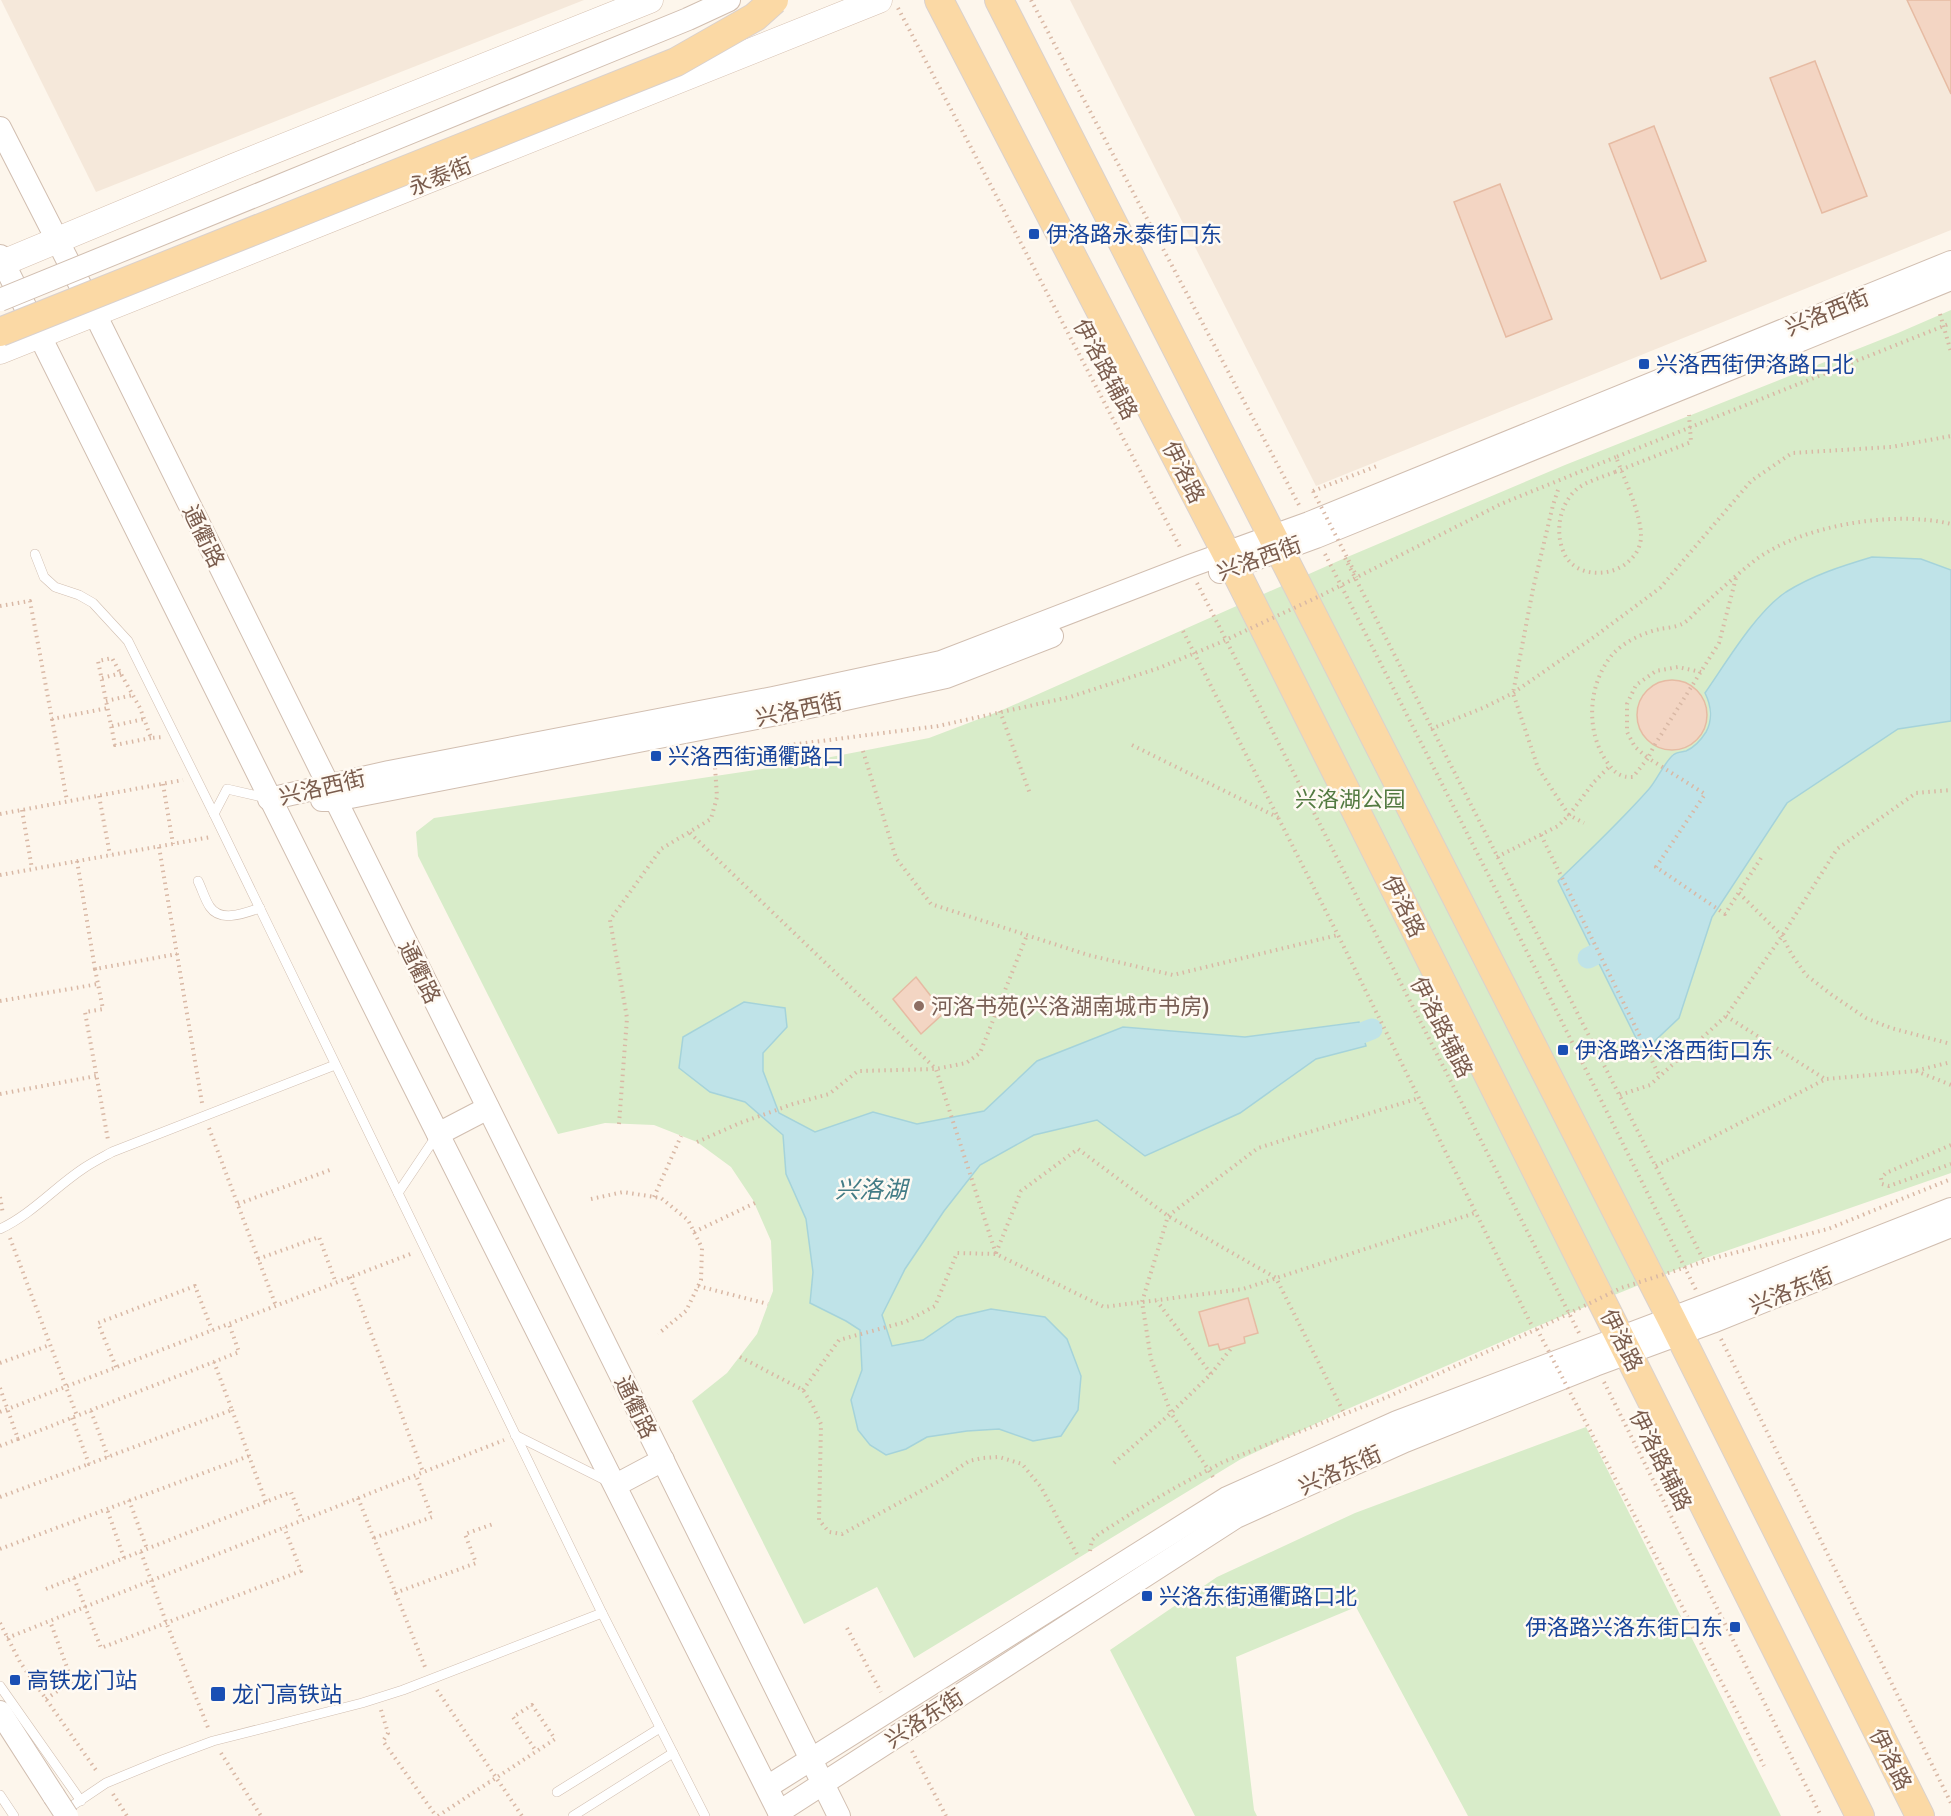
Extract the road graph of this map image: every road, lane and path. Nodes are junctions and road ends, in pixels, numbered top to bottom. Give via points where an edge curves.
1 (650, 0) edge
2 (729, 0) edge
3 (774, 0) edge
4 (879, 0) edge
5 (894, 0) edge
6 (939, 0) edge
7 (999, 0) edge
8 (1031, 0) edge
9 (0, 128) edge
10 (56, 241) junction
11 (1, 261) edge
12 (1951, 262) edge
13 (1951, 279) edge
14 (0, 300) edge
15 (95, 314) junction
16 (1940, 314) dead end
17 (1951, 323) edge
18 (0, 332) edge
19 (38, 337) junction
20 (1950, 342) edge
21 (0, 351) edge
22 (1951, 352) edge
23 (1689, 415) dead end
24 (1951, 436) edge
25 (1616, 457) junction
26 (1377, 466) dead end
27 (1558, 490) dead end
28 (1951, 524) edge
29 (1312, 530) junction
30 (1276, 544) junction
31 (34, 554) dead end
32 (1345, 558) dead end
33 (1230, 561) junction
34 (1193, 573) junction
35 (1357, 577) junction
36 (1736, 577) junction
37 (0, 606) edge
38 (1184, 631) dead end
39 (1701, 672) junction
40 (121, 673) junction
41 (101, 678) junction
42 (1513, 693) junction
43 (133, 695) junction
44 (106, 701) junction
45 (108, 708) junction
46 (1000, 711) dead end
47 (52, 719) junction
48 (144, 719) junction
49 (112, 726) junction
50 (1431, 729) junction
51 (174, 734) junction
52 (151, 738) junction
53 (1132, 745) dead end
54 (864, 751) dead end
55 (1648, 758) junction
56 (1610, 766) junction
57 (196, 777) junction
58 (163, 784) junction
59 (1951, 790) edge
60 (331, 793) junction
61 (1030, 794) dead end
62 (99, 796) junction
63 (268, 799) junction
64 (67, 801) junction
65 (22, 810) junction
66 (0, 814) edge
67 (214, 814) junction
68 (1569, 815) junction
69 (1279, 818) junction
70 (1584, 823) dead end
71 (690, 833) junction
72 (224, 834) junction
73 (1541, 835) junction
74 (173, 844) junction
75 (159, 846) junction
76 (110, 855) junction
77 (1497, 857) junction
78 (1761, 858) dead end
79 (77, 861) junction
80 (32, 869) junction
81 (0, 874) edge
82 (198, 881) dead end
83 (1739, 893) junction
84 (260, 909) junction
85 (1027, 935) junction
86 (1338, 935) junction
87 (1782, 936) junction
88 (177, 954) junction
89 (95, 969) junction
90 (98, 984) junction
91 (0, 1001) edge
92 (1726, 1017) junction
93 (1951, 1044) edge
94 (1951, 1062) edge
95 (335, 1065) junction
96 (936, 1069) junction
97 (1915, 1071) junction
98 (96, 1076) junction
99 (1660, 1077) junction
100 (1826, 1079) junction
101 (1951, 1085) edge
102 (0, 1094) edge
103 (1620, 1095) junction
104 (1419, 1098) junction
105 (488, 1108) junction
106 (204, 1116) junction
107 (619, 1124) dead end
108 (438, 1134) junction
109 (681, 1136) dead end
110 (698, 1142) dead end
111 (1951, 1145) edge
112 (110, 1153) junction
113 (1951, 1164) edge
114 (1656, 1166) junction
115 (330, 1170) dead end
116 (1951, 1179) edge
117 (398, 1193) junction
118 (0, 1197) edge
119 (654, 1197) junction
120 (591, 1199) dead end
121 (755, 1203) dead end
122 (238, 1204) junction
123 (1951, 1209) edge
124 (1475, 1213) junction
125 (1168, 1216) junction
126 (1951, 1226) edge
127 (3, 1228) edge
128 (694, 1232) junction
129 (425, 1249) junction
130 (996, 1254) junction
131 (258, 1259) junction
132 (1703, 1259) dead end
133 (350, 1278) junction
134 (1276, 1278) junction
135 (336, 1283) junction
136 (698, 1286) junction
137 (1156, 1300) junction
138 (1142, 1302) junction
139 (768, 1304) dead end
140 (276, 1306) junction
141 (1708, 1314) junction
142 (229, 1324) junction
143 (1674, 1326) junction
144 (1535, 1329) junction
145 (212, 1330) junction
146 (658, 1334) dead end
147 (50, 1345) junction
148 (1624, 1345) junction
149 (1233, 1346) dead end
150 (740, 1357) dead end
151 (1591, 1357) junction
152 (214, 1362) junction
153 (0, 1363) edge
154 (116, 1367) junction
155 (1211, 1374) junction
156 (66, 1386) junction
157 (0, 1388) edge
158 (803, 1389) junction
159 (7, 1409) junction
160 (232, 1410) junction
161 (91, 1411) junction
162 (1343, 1411) dead end
163 (0, 1412) edge
164 (1172, 1413) junction
165 (75, 1417) junction
166 (515, 1435) junction
167 (18, 1439) junction
168 (0, 1446) edge
169 (249, 1456) junction
170 (108, 1457) junction
171 (663, 1460) junction
172 (1114, 1463) dead end
173 (89, 1464) junction
174 (423, 1472) junction
175 (416, 1474) junction
176 (1213, 1477) dead end
177 (616, 1485) junction
178 (0, 1497) edge
179 (357, 1498) junction
180 (129, 1500) junction
181 (266, 1502) junction
182 (107, 1509) junction
183 (302, 1520) junction
184 (493, 1524) dead end
185 (284, 1527) junction
186 (374, 1538) junction
187 (0, 1549) edge
188 (147, 1550) junction
189 (1090, 1551) dead end
190 (141, 1552) junction
191 (124, 1558) junction
192 (1079, 1558) dead end
193 (75, 1578) junction
194 (152, 1580) junction
195 (46, 1589) dead end
196 (395, 1593) junction
197 (85, 1607) junction
198 (602, 1613) junction
199 (50, 1621) junction
200 (166, 1622) junction
201 (0, 1623) edge
202 (847, 1628) dead end
203 (7, 1638) junction
204 (430, 1679) junction
205 (0, 1686) edge
206 (881, 1693) dead end
207 (377, 1698) junction
208 (46, 1699) junction
209 (0, 1712) edge
210 (660, 1728) junction
211 (213, 1741) junction
212 (536, 1751) junction
213 (912, 1751) dead end
214 (673, 1753) junction
215 (811, 1758) junction
216 (1764, 1766) dead end
217 (496, 1778) junction
218 (106, 1783) junction
219 (823, 1783) junction
220 (767, 1787) junction
221 (557, 1792) dead end
222 (0, 1795) edge
223 (1951, 1803) edge
224 (74, 1809) edge
225 (780, 1814) edge
226 (14, 1816) edge
227 (57, 1816) edge
228 (128, 1816) edge
229 (261, 1816) edge
230 (437, 1816) edge
231 (522, 1816) edge
232 (573, 1816) edge
233 (705, 1816) edge
234 (839, 1816) edge
235 (946, 1816) edge
236 (1821, 1816) edge
237 (1860, 1816) edge
238 (1920, 1816) edge

1 - 10 main road
2 - 14 street, bridge
3 - 18 main road, bridge via 755,17 676,62
4 - 15 main road, 永泰街
5 - 34 path, 伊洛路辅路
6 - 33 main road, 伊洛路
7 - 30 main road, 伊洛路
8 - 29 path
9 - 10 street, 通衢路
10 - 11 main road
10 - 15 street, 通衢路
11 - 19 street
12 - 29 street, 兴洛西街
13 - 29 street, 兴洛西街
15 - 19 main road, 永泰街
15 - 60 street, 通衢路
16 - 20 path
17 - 25 path, bridge
19 - 21 main road, 永泰街
19 - 63 street
20 - 22 path
23 - 25 path, bridge via 1691,442 1615,472 1577,489 1564,505 1560,543 1576,567 1594,573 1612,572 1627,564 1637,553 1641,537 1640,522
24 - 42 path via 1892,447 1792,453 1751,482 1660,588
25 - 35 path, bridge via 1500,504
26 - 35 path, bridge via 1313,490
27 - 42 path
28 - 36 path via 1932,519 1868,520 1802,534 1755,560
29 - 30 street, 兴洛西街
29 - 141 path
30 - 33 street, 兴洛西街
30 - 143 main road, 伊洛路
31 - 51 lane via 44,577 55,587 93,603 128,641
32 - 50 path
33 - 34 street, 兴洛西街
33 - 148 main road, 伊洛路
34 - 60 street, 兴洛西街 via 946,677 565,754
34 - 151 path, 伊洛路辅路
35 - 71 path, bridge via 1219,643 1159,668 1070,697 938,726 714,752 717,796 711,819
36 - 39 path via 1719,643
36 - 56 path via 1682,625 1632,639 1613,654 1602,670 1592,711 1595,736
37 - 47 path via 30,601
38 - 69 path
39 - 55 path
39 - 55 path via 1678,667 1656,671 1636,685 1627,704 1627,732 1635,747
40 - 41 path
40 - 41 path via 112,658 98,661
40 - 43 path
41 - 44 path
42 - 50 path
42 - 68 path via 1538,768
43 - 44 path
43 - 48 path
44 - 45 path
45 - 47 path
45 - 49 path
46 - 61 path
47 - 64 path
48 - 49 path
48 - 52 path
49 - 52 path via 115,745
50 - 77 path
51 - 52 path
51 - 57 lane
53 - 69 path
54 - 85 path via 896,858 931,904
55 - 56 path via 1633,777 1624,778
55 - 83 path via 1705,794 1656,867 1725,914
56 - 68 path
57 - 58 path
57 - 67 lane
58 - 62 path
58 - 74 path
59 - 87 path via 1916,793 1837,849
60 - 63 street, 兴洛西街
60 - 105 street, 通衢路
62 - 64 path
62 - 76 path
63 - 67 lane via 227,789
63 - 108 street
64 - 65 path
65 - 66 path
65 - 80 path
67 - 72 lane
68 - 70 path
68 - 73 path
69 - 86 path
71 - 96 path
71 - 107 path via 661,849 610,920 627,1018
72 - 74 path
72 - 84 lane
73 - 77 path
73 - 99 path
74 - 75 path
75 - 76 path
75 - 88 path
76 - 79 path
77 - 103 path
78 - 83 path
79 - 80 path
79 - 89 path
80 - 81 path
82 - 84 lane via 211,909 223,916
83 - 87 path
84 - 95 lane
85 - 86 path via 1088,955 1173,975
85 - 96 path via 980,1053 966,1063
86 - 104 path
87 - 92 path
87 - 93 path via 1806,975 1866,1018
88 - 89 path
88 - 106 path
89 - 90 path
90 - 91 path
90 - 98 path via 103,1009 85,1012
92 - 99 path
92 - 100 path
94 - 97 path
95 - 106 lane
95 - 117 lane
96 - 110 path via 858,1071 829,1094 740,1123
96 - 130 path
97 - 100 path
97 - 101 path
98 - 102 path
98 - 112 path
99 - 103 path via 1650,1085
100 - 114 path
103 - 114 path
104 - 124 path
104 - 125 path via 1258,1148
105 - 108 street
105 - 171 street, 通衢路
106 - 112 lane
106 - 122 path
108 - 117 lane
108 - 177 street
109 - 119 path
111 - 113 path via 1886,1173 1882,1184 1889,1186
112 - 127 lane via 83,1168
114 - 132 path
115 - 122 path
116 - 144 path, bridge via 1828,1229 1718,1257 1621,1288
117 - 129 lane
118 - 127 path
119 - 120 path via 623,1192
119 - 128 path via 661,1198 688,1220
121 - 128 path
122 - 131 path
123 - 141 street, 兴洛东街
124 - 134 path
124 - 144 path
125 - 130 path via 1078,1149 1021,1191
125 - 134 path
125 - 138 path
126 - 141 street, 兴洛东街
127 - 147 path
128 - 136 path via 702,1248
129 - 133 path
129 - 166 lane
130 - 138 path via 1104,1307
130 - 158 path via 957,1253 935,1306 905,1322 839,1340
131 - 135 path via 319,1237
131 - 140 path
133 - 135 path
133 - 174 path
134 - 137 path via 1242,1289
134 - 162 path
135 - 140 path
136 - 139 path
136 - 146 path via 686,1311
137 - 138 path
137 - 155 path
138 - 164 path via 1151,1359
140 - 142 path
141 - 143 street, 兴洛东街
141 - 223 path
142 - 145 path
142 - 152 path via 239,1352
143 - 148 street, 兴洛东街
143 - 238 main road, 伊洛路
144 - 189 path, bridge via 1385,1398 1223,1462 1099,1534 1092,1540
144 - 216 path, bridge
145 - 154 path
145 - 154 path via 195,1286 98,1323
147 - 153 path
147 - 156 path
148 - 151 street, 兴洛东街
148 - 237 main road, 伊洛路
149 - 155 path
150 - 158 path
151 - 215 street, 兴洛东街 via 1397,1422 1227,1498
151 - 219 street, 兴洛东街 via 1236,1517
151 - 236 path, 伊洛路辅路
152 - 160 path
152 - 161 path
154 - 156 path
155 - 164 path
156 - 159 path
156 - 165 path
157 - 159 path
158 - 192 path via 821,1424 819,1520 828,1532 842,1534 969,1461 999,1457 1022,1464 1041,1487
159 - 163 path
159 - 167 path
160 - 169 path
160 - 170 path
161 - 165 path
161 - 170 path
164 - 172 path
164 - 176 path
165 - 167 path
165 - 173 path
166 - 174 path
166 - 177 lane
166 - 198 lane
167 - 168 path
169 - 180 path
169 - 181 path
170 - 173 path
171 - 177 street
171 - 215 street, 通衢路
173 - 178 path
174 - 175 path
175 - 179 path
175 - 186 path via 432,1517
177 - 220 street
179 - 183 path
179 - 186 path
180 - 182 path
180 - 188 path
181 - 183 path via 291,1492
181 - 188 path
182 - 187 path
182 - 191 path
183 - 185 path
184 - 196 path via 465,1534 476,1563
185 - 194 path
185 - 200 path via 301,1571
186 - 196 path
188 - 190 path
190 - 191 path
190 - 194 path
191 - 193 path
193 - 195 path
193 - 197 path
194 - 197 path
194 - 200 path
196 - 204 path
197 - 199 path
197 - 200 path via 101,1648
198 - 204 lane
198 - 210 lane
199 - 203 path
199 - 208 path via 72,1681
200 - 211 path
201 - 203 path
202 - 206 path
203 - 208 path
204 - 207 lane
204 - 217 path
205 - 224 lane
207 - 211 lane
207 - 230 path via 388,1733 383,1741
208 - 218 path
209 - 224 street, bridge
210 - 214 lane
210 - 221 lane
211 - 218 lane
211 - 229 path
212 - 212 path via 513,1717 532,1705 555,1739
212 - 217 path
213 - 235 path
214 - 232 lane
214 - 233 lane
215 - 219 street, 通衢路
215 - 220 street, 兴洛东街
217 - 230 path
217 - 231 path
218 - 224 lane
218 - 228 path
219 - 225 street, 兴洛东街
219 - 234 street, 通衢路
220 - 225 street
222 - 226 lane
224 - 227 lane

